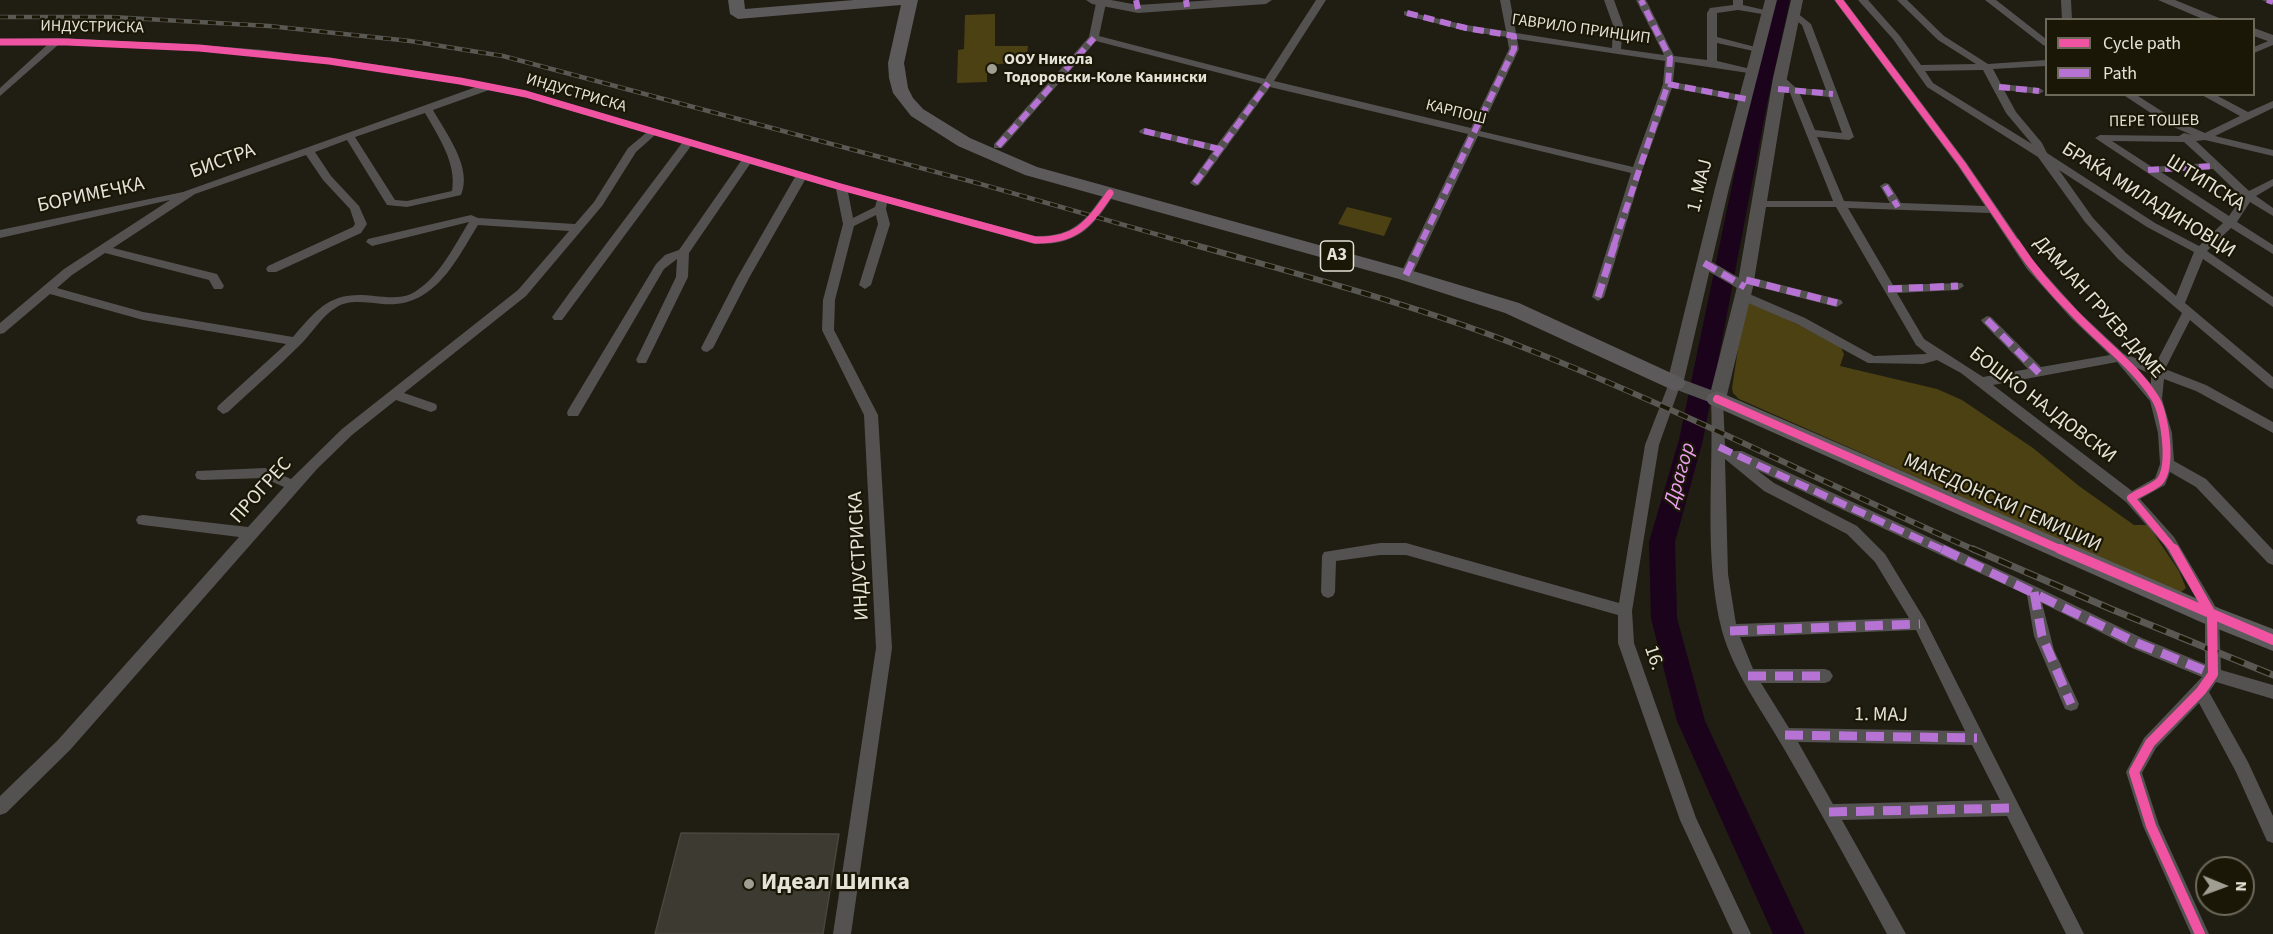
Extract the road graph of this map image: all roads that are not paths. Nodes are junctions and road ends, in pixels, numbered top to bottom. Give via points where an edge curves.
1 (736, 0) edge
2 (910, 0) edge
3 (1266, 0) edge
4 (1321, 0) edge
5 (1505, 0) edge
6 (1609, 0) edge
7 (1641, 0) edge
8 (1839, 0) edge
9 (1863, 0) edge
10 (1902, 0) edge
11 (1990, 0) edge
12 (2066, 0) edge
13 (2164, 0) edge
14 (2267, 0) edge
15 (1097, 2) edge
16 (2273, 2) edge
17 (1187, 3) edge
18 (1738, 3) edge
19 (1137, 4) edge
20 (1769, 6) edge
21 (1795, 7) edge
22 (1407, 13) dead end
23 (2067, 18) edge
24 (2213, 18) edge
25 (2255, 33) edge
26 (1514, 36) junction
27 (1094, 38) junction
28 (1712, 39) junction
29 (2273, 40) edge
30 (57, 41) junction
31 (0, 42) edge
32 (2045, 42) edge
33 (1758, 49) junction
34 (2255, 49) edge
35 (1616, 51) junction
36 (1670, 58) junction
37 (1712, 63) junction
38 (2045, 63) edge
39 (1987, 67) junction
40 (1919, 70) junction
41 (1752, 72) junction
42 (1893, 74) junction
43 (1268, 83) junction
44 (1668, 84) junction
45 (489, 86) junction
46 (1784, 86) junction
47 (1999, 87) junction
48 (2039, 91) dead end
49 (0, 93) edge
50 (1833, 94) junction
51 (2130, 96) edge
52 (2209, 96) edge
53 (1746, 99) junction
54 (2273, 104) edge
55 (428, 108) junction
56 (2248, 116) junction
57 (2173, 123) junction
58 (1144, 131) dead end
59 (653, 132) junction
60 (1474, 133) junction
61 (1810, 133) junction
62 (350, 137) junction
63 (2205, 137) junction
64 (2100, 138) joint
65 (2187, 139) junction
66 (689, 141) junction
67 (998, 146) dead end
68 (1219, 149) junction
69 (309, 151) junction
70 (2273, 153) edge
71 (2042, 155) junction
72 (748, 159) junction
73 (2216, 166) junction
74 (2148, 170) junction
75 (1637, 171) junction
76 (802, 176) junction
77 (2273, 182) edge
78 (1195, 183) dead end
79 (1886, 186) dead end
80 (841, 187) junction
81 (190, 192) junction
82 (1110, 193) junction
83 (2248, 196) junction
84 (882, 204) junction
85 (1758, 204) junction
86 (1840, 204) junction
87 (1898, 207) junction
88 (1993, 210) junction
89 (2273, 213) edge
90 (475, 221) junction
91 (2231, 222) junction
92 (849, 224) junction
93 (579, 228) junction
94 (0, 234) edge
95 (372, 242) dead end
96 (103, 249) junction
97 (2273, 250) edge
98 (2200, 252) junction
99 (683, 253) junction
100 (1708, 265) junction
101 (272, 269) dead end
102 (1406, 275) junction
103 (865, 285) dead end
104 (219, 286) dead end
105 (1743, 286) junction
106 (1958, 286) dead end
107 (46, 289) junction
108 (1888, 289) junction
109 (1598, 297) dead end
110 (1837, 303) dead end
111 (2273, 303) edge
112 (2183, 308) junction
113 (558, 317) dead end
114 (1988, 320) dead end
115 (0, 330) edge
116 (296, 342) junction
117 (707, 348) dead end
118 (1938, 355) junction
119 (2120, 357) junction
120 (642, 360) dead end
121 (2158, 371) junction
122 (2039, 373) junction
123 (1676, 382) junction
124 (1982, 382) junction
125 (2273, 384) edge
126 (395, 395) junction
127 (1717, 399) junction
128 (2156, 399) junction
129 (431, 407) dead end
130 (223, 409) dead end
131 (573, 413) dead end
132 (2273, 428) edge
133 (1719, 447) junction
134 (2167, 464) junction
135 (202, 475) dead end
136 (294, 486) junction
137 (2132, 498) junction
138 (143, 520) dead end
139 (251, 533) junction
140 (2273, 559) edge
141 (1328, 592) dead end
142 (2034, 592) junction
143 (1625, 611) junction
144 (2212, 616) junction
145 (1920, 624) junction
146 (1730, 631) junction
147 (2273, 640) edge
148 (2213, 674) junction
149 (1748, 676) junction
150 (1826, 676) dead end
151 (2201, 690) junction
152 (2273, 692) edge
153 (2071, 704) dead end
154 (1785, 735) junction
155 (1977, 738) junction
156 (0, 807) edge
157 (2012, 808) junction
158 (1829, 812) junction
159 (2273, 835) edge
160 (842, 934) edge
161 (1742, 934) edge
162 (1897, 934) edge
163 (2075, 934) edge
164 (2200, 934) edge

1 - 2 main road, A3 via 738,14
2 - 82 main road, A3 via 896,64 898,86 906,102 942,129 989,153 1030,171
3 - 17 street
4 - 43 street
5 - 26 street
6 - 35 street via 1620,33
7 - 36 street
8 - 42 street, ДАМЈАН ГРУЕВ-ДАМЕ
9 - 40 street
10 - 39 street, БРАЌА МИЛАДИНОВЦИ via 1941,38
11 - 32 street
12 - 23 street
13 - 24 street
14 - 16 street
15 - 19 street
15 - 27 street
17 - 19 street
18 - 20 street
18 - 28 street via 1713,10
20 - 33 street, 1. МАЈ
21 - 46 street
21 - 50 street via 1806,24
22 - 26 street, ГАВРИЛО ПРИНЦИП
25 - 29 street
26 - 35 street, ГАВРИЛО ПРИНЦИП
26 - 60 street via 1514,49
27 - 43 street, КАРПОШ
27 - 67 street
28 - 33 street
28 - 37 street
29 - 34 street
30 - 31 street, ИНДУСТРИСКА
30 - 45 street, ИНДУСТРИСКА via 305,56
30 - 49 street, ИНДУСТРИСКА
33 - 41 street, 1. МАЈ
35 - 36 street, ГАВРИЛО ПРИНЦИП
36 - 37 street, ГАВРИЛО ПРИНЦИП
36 - 44 street
37 - 41 street, ГАВРИЛО ПРИНЦИП
38 - 39 street
39 - 40 street
39 - 47 street, БРАЌА МИЛАДИНОВЦИ
40 - 42 street
40 - 71 street via 1944,95
41 - 53 street, 1. МАЈ
42 - 88 street, ДАМЈАН ГРУЕВ-ДАМЕ
43 - 60 street, КАРПОШ
43 - 68 street
44 - 53 street
44 - 75 street
45 - 55 street, БИСТРА
45 - 59 street, ИНДУСТРИСКА
46 - 50 street
46 - 61 street, БОШКО НАЈДОВСКИ via 1800,102
46 - 85 street
47 - 48 street
47 - 71 street, БРАЌА МИЛАДИНОВЦИ via 2011,113
50 - 61 street via 1849,137
51 - 57 street
52 - 56 street
53 - 100 street, 1. МАЈ
54 - 56 street, ПЕРЕ ТОШЕВ
55 - 62 street, БИСТРА
55 - 62 street via 458,169 459,188 452,195 407,204 391,203
56 - 63 street, ПЕРЕ ТОШЕВ
57 - 63 street
57 - 65 street
58 - 68 street
59 - 66 street, ИНДУСТРИСКА
59 - 93 street, ПРОГРЕС via 632,150
60 - 75 street, КАРПОШ
60 - 102 street
61 - 86 street, БОШКО НАЈДОВСКИ
62 - 69 street, БИСТРА
63 - 65 street, ПЕРЕ ТОШЕВ
63 - 70 street
64 - 65 street, ПЕРЕ ТОШЕВ
64 - 74 street, ШТИПСКА
65 - 73 street
66 - 72 street, ИНДУСТРИСКА
66 - 113 street
68 - 78 street
69 - 81 street, БИСТРА
69 - 101 street via 355,208 361,224 357,230
71 - 98 street, БРАЌА МИЛАДИНОВЦИ
71 - 112 street via 2089,220 2122,256
72 - 76 street, ИНДУСТРИСКА
72 - 99 street
73 - 74 street, ШТИПСКА
73 - 83 street
74 - 91 street, ШТИПСКА
75 - 109 street
76 - 80 street, ИНДУСТРИСКА
76 - 117 street
77 - 83 street
79 - 87 street
80 - 84 street, ИНДУСТРИСКА
80 - 92 street, ИНДУСТРИСКА
81 - 94 street, БОРИМЕЧКА
81 - 96 street, БИСТРА
82 - 84 street, ИНДУСТРИСКА via 1081,230 1051,242
82 - 102 main road, A3
83 - 89 street
83 - 91 street
84 - 92 street
84 - 103 street via 884,224
85 - 86 street
85 - 105 street
86 - 87 street
86 - 108 street, БОШКО НАЈДОВСКИ
87 - 88 street
88 - 119 street, ДАМЈАН ГРУЕВ-ДАМЕ via 2031,266 2074,315
90 - 93 street
90 - 95 street via 471,218
90 - 116 street via 453,256 417,295 403,301 338,301
91 - 97 street, ШТИПСКА
91 - 98 street
92 - 160 street, ИНДУСТРИСКА via 829,300 828,330 871,415 884,648
93 - 126 street, ПРОГРЕС via 509,306
96 - 104 street via 213,277
96 - 107 street, БИСТРА
98 - 111 street, БРАЌА МИЛАДИНОВЦИ
98 - 112 street
99 - 120 street via 681,277
99 - 131 street via 669,258 660,267
100 - 105 street
100 - 123 street, 1. МАЈ
102 - 123 main road, A3 via 1512,308
105 - 110 street
105 - 118 street via 1869,359 1923,360
105 - 127 street
106 - 108 street
107 - 115 street, БИСТРА
107 - 116 street via 143,316
108 - 118 street, БОШКО НАЈДОВСКИ via 1914,335
112 - 121 street
112 - 125 street
114 - 122 street
116 - 130 street
118 - 124 street, БОШКО НАЈДОВСКИ
119 - 121 street
119 - 122 street
119 - 128 street, ДАМЈАН ГРУЕВ-ДАМЕ
121 - 128 street
121 - 132 street via 2201,388
122 - 124 street
123 - 127 street, A3
123 - 143 street, 16. via 1652,445
124 - 137 street, БОШКО НАЈДОВСКИ
126 - 129 street
126 - 136 street, ПРОГРЕС via 347,432
127 - 133 street
127 - 144 main road, МАКЕДОНСКИ ГЕМИЏИИ / A3
128 - 134 street, ДАМЈАН ГРУЕВ-ДАМЕ via 2165,433
133 - 142 street
133 - 145 street via 1769,487 1852,530 1880,558
133 - 146 street via 1720,567
134 - 137 street via 2160,481
134 - 140 street via 2201,483
135 - 136 street via 264,473
136 - 139 street, ПРОГРЕС
137 - 144 street via 2169,541
138 - 139 street
139 - 156 street, ПРОГРЕС via 64,745
141 - 143 street via 1329,556 1406,549
142 - 148 street via 2137,644
142 - 153 street via 2034,610 2045,647
143 - 161 street, 16. via 1626,643 1688,820
144 - 147 main road, МАКЕДОНСКИ ГЕМИЏИИ / A3
144 - 148 street
145 - 146 street
145 - 155 street
146 - 149 street
148 - 151 street
148 - 152 street
149 - 150 street
149 - 154 street
151 - 159 street
151 - 164 street via 2150,743 2134,772 2151,826
154 - 155 street, 1. МАЈ
154 - 158 street
155 - 157 street
157 - 158 street
157 - 163 street
158 - 162 street

